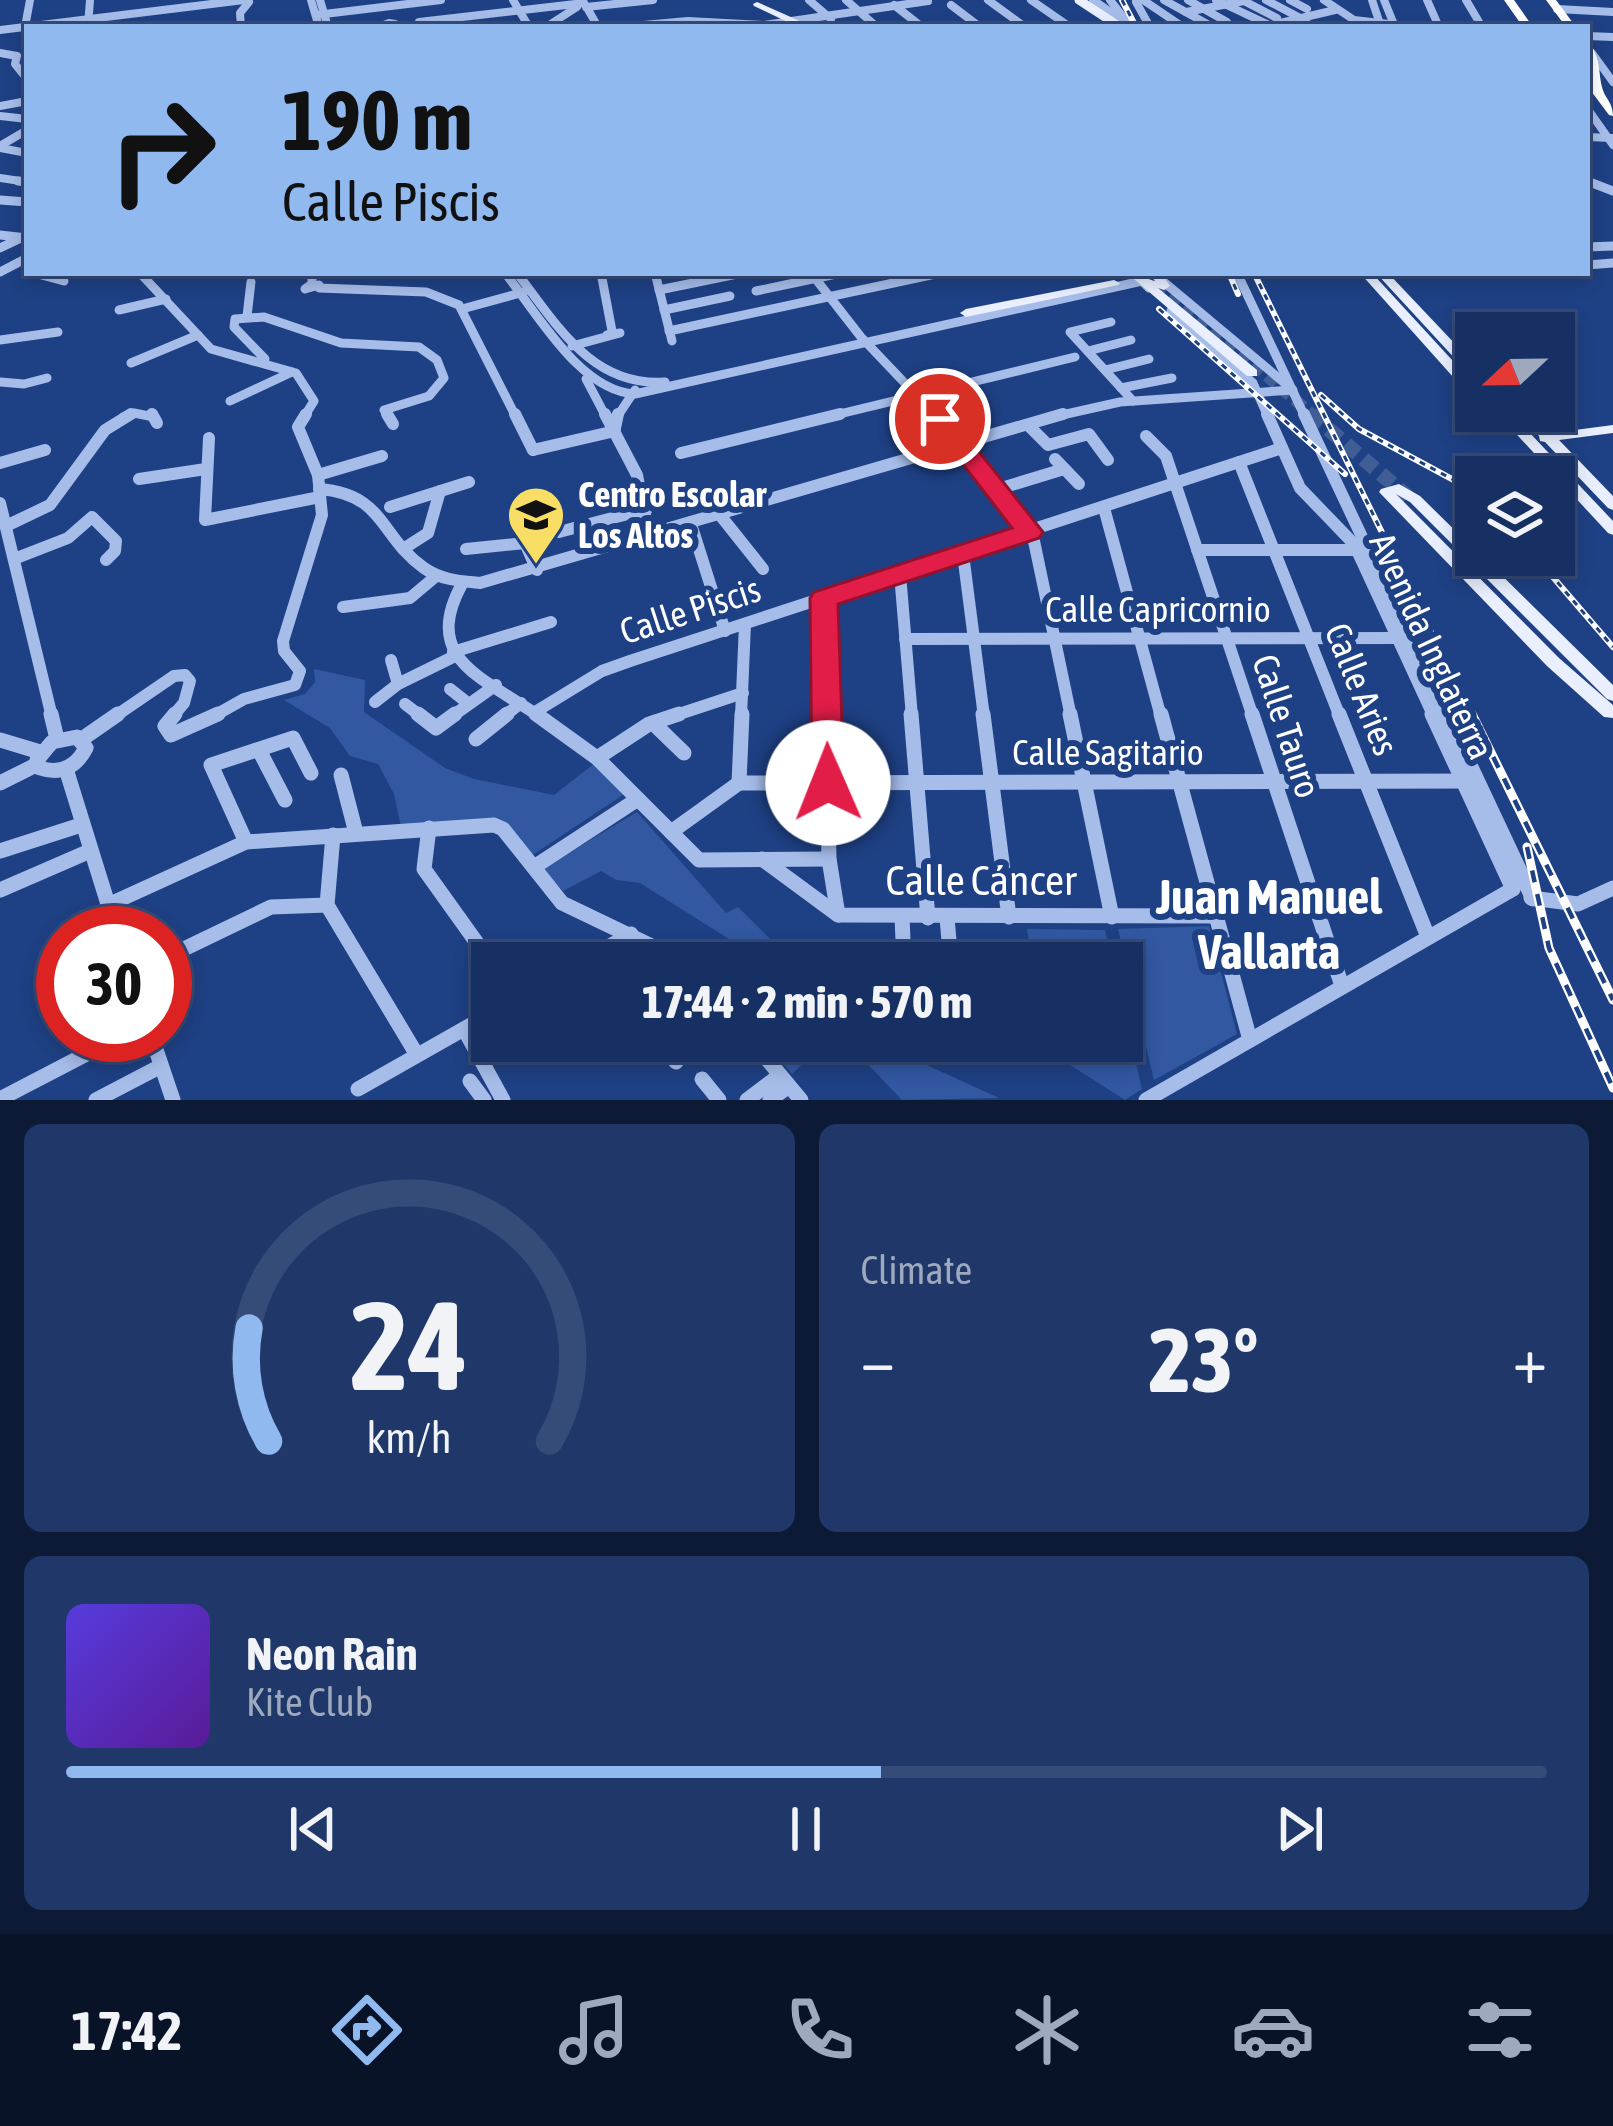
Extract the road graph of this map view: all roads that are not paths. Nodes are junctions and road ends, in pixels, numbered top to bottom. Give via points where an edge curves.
1 (30, 0) edge
2 (81, 0) edge
3 (90, 0) edge
4 (142, 0) edge
5 (261, 0) edge
6 (315, 0) edge
7 (441, 0) edge
8 (510, 0) edge
9 (809, 0) edge
10 (845, 0) edge
11 (964, 0) edge
12 (988, 0) edge
13 (1030, 0) edge
14 (1083, 0) edge
15 (1139, 0) edge
16 (1163, 0) edge
17 (1188, 0) edge
18 (1267, 0) edge
19 (1290, 0) edge
20 (1324, 0) edge
21 (246, 1) edge
22 (649, 1) edge
23 (758, 1) edge
24 (1243, 1) edge
25 (230, 2) edge
26 (413, 2) edge
27 (587, 2) edge
28 (941, 3) edge
29 (1219, 3) edge
30 (1553, 3) edge
31 (186, 4) edge
32 (895, 5) edge
33 (1305, 5) edge
34 (1204, 9) junction
35 (1335, 10) junction
36 (516, 11) junction
37 (1186, 12) junction
38 (1290, 12) junction
39 (142, 13) junction
40 (709, 13) dead end
41 (861, 13) junction
42 (1612, 13) edge
43 (320, 15) junction
44 (829, 18) junction
45 (1306, 20) junction
46 (84, 23) edge
47 (323, 24) edge
48 (395, 24) dead end
49 (422, 24) edge
50 (523, 24) edge
51 (554, 24) edge
52 (723, 24) edge
53 (790, 24) edge
54 (796, 24) edge
55 (874, 24) edge
56 (918, 24) edge
57 (965, 24) edge
58 (975, 24) edge
59 (1021, 24) edge
60 (1066, 24) edge
61 (1117, 24) edge
62 (1120, 24) edge
63 (1179, 24) edge
64 (1201, 24) edge
65 (1216, 24) edge
66 (1267, 24) edge
67 (1270, 24) edge
68 (1283, 24) edge
69 (1338, 24) edge
70 (1345, 24) edge
71 (14, 31) edge
72 (1590, 51) edge
73 (0, 52) edge
74 (1590, 55) edge
75 (19, 56) edge
76 (1612, 78) edge
77 (1590, 98) edge
78 (5, 108) edge
79 (23, 118) edge
80 (1612, 131) edge
81 (24, 260) edge
82 (14, 265) junction
83 (24, 269) edge
84 (0, 272) edge
85 (45, 276) edge
86 (149, 276) edge
87 (508, 276) edge
88 (519, 276) edge
89 (601, 276) edge
90 (656, 276) edge
91 (726, 276) edge
92 (813, 276) edge
93 (926, 276) edge
94 (1145, 276) edge
95 (1238, 276) edge
96 (1383, 276) edge
97 (1384, 276) edge
98 (1384, 276) edge
99 (1384, 276) edge
100 (64, 281) dead end
101 (251, 281) dead end
102 (314, 281) edge
103 (1115, 283) junction
104 (659, 290) junction
105 (526, 291) junction
106 (756, 291) dead end
107 (730, 296) dead end
108 (830, 297) junction
109 (166, 299) junction
110 (462, 309) junction
111 (118, 310) dead end
112 (664, 310) junction
113 (966, 313) joint
114 (247, 316) junction
115 (1112, 322) dead end
116 (58, 332) dead end
117 (198, 335) junction
118 (0, 340) edge
119 (864, 340) junction
120 (1131, 340) dead end
121 (1455, 342) edge
122 (571, 346) junction
123 (1088, 351) junction
124 (1455, 351) edge
125 (1075, 357) dead end
126 (1455, 358) edge
127 (265, 359) junction
128 (1149, 359) dead end
129 (131, 364) dead end
130 (1455, 367) edge
131 (1105, 370) junction
132 (1253, 371) junction
133 (292, 372) junction
134 (47, 378) dead end
135 (1172, 378) dead end
136 (612, 379) junction
137 (0, 382) edge
138 (594, 388) junction
139 (1121, 388) junction
140 (632, 389) junction
141 (1256, 389) junction
142 (1293, 390) junction
143 (920, 394) junction
144 (230, 401) dead end
145 (1132, 401) junction
146 (1062, 415) junction
147 (157, 423) dead end
148 (393, 424) dead end
149 (1028, 424) junction
150 (1613, 429) edge
151 (1575, 430) edge
152 (615, 431) junction
153 (1522, 432) edge
154 (1525, 432) edge
155 (1531, 432) edge
156 (1586, 432) junction
157 (1083, 436) junction
158 (1146, 436) dead end
159 (209, 437) dead end
160 (1613, 438) edge
161 (1537, 443) junction
162 (961, 444) junction
163 (1282, 448) junction
164 (45, 450) dead end
165 (681, 453) dead end
166 (382, 456) dead end
167 (1544, 456) edge
168 (1108, 460) dead end
169 (1240, 462) junction
170 (0, 464) edge
171 (206, 469) junction
172 (139, 479) dead end
173 (1026, 481) junction
174 (469, 482) dead end
175 (1079, 484) dead end
176 (1176, 484) junction
177 (319, 487) junction
178 (995, 490) junction
179 (440, 491) junction
180 (1040, 496) dead end
181 (420, 497) junction
182 (1406, 499) tunnel mouth
183 (1575, 500) edge
184 (0, 503) edge
185 (1613, 505) edge
186 (390, 507) dead end
187 (1104, 508) junction
188 (647, 509) junction
189 (434, 511) junction
190 (720, 515) junction
191 (1613, 519) edge
192 (692, 524) junction
193 (6, 526) junction
194 (1613, 530) edge
195 (559, 532) dead end
196 (1030, 532) junction
197 (650, 536) junction
198 (1613, 542) edge
199 (403, 549) junction
200 (466, 549) dead end
201 (1198, 550) junction
202 (1274, 550) junction
203 (1363, 550) junction
204 (963, 554) junction
205 (14, 560) junction
206 (106, 560) dead end
207 (763, 569) dead end
208 (537, 570) junction
209 (900, 574) junction
210 (435, 577) junction
211 (462, 584) junction
212 (824, 598) junction
213 (343, 607) dead end
214 (550, 622) dead end
215 (745, 624) junction
216 (725, 631) junction
217 (1404, 638) junction
218 (905, 639) junction
219 (974, 639) junction
220 (1056, 639) junction
221 (1140, 639) junction
222 (1227, 639) junction
223 (1310, 639) junction
224 (454, 654) junction
225 (391, 660) dead end
226 (398, 684) junction
227 (496, 685) junction
228 (450, 688) dead end
229 (742, 693) junction
230 (375, 703) dead end
231 (405, 704) dead end
232 (469, 704) junction
233 (1612, 704) edge
234 (528, 708) junction
235 (653, 722) junction
236 (57, 739) junction
237 (82, 739) junction
238 (0, 740) edge
239 (476, 740) dead end
240 (259, 749) junction
241 (684, 753) dead end
242 (39, 758) junction
243 (596, 758) junction
244 (66, 769) junction
245 (311, 772) dead end
246 (341, 775) dead end
247 (1470, 781) junction
248 (992, 782) junction
249 (1085, 782) junction
250 (1180, 782) junction
251 (1274, 782) junction
252 (1366, 782) junction
253 (0, 783) edge
254 (739, 783) junction
255 (828, 783) junction
256 (917, 783) junction
257 (635, 796) junction
258 (285, 800) dead end
259 (82, 825) junction
260 (429, 828) junction
261 (671, 832) junction
262 (356, 833) junction
263 (333, 835) junction
264 (247, 842) junction
265 (0, 851) edge
266 (90, 851) junction
267 (830, 859) junction
268 (763, 860) junction
269 (532, 864) junction
270 (1613, 888) edge
271 (0, 890) edge
272 (1513, 890) junction
273 (108, 905) joint
274 (327, 905) junction
275 (1540, 906) junction
276 (838, 915) junction
277 (1112, 916) junction
278 (1217, 916) junction
279 (902, 917) junction
280 (1009, 917) junction
281 (938, 918) junction
282 (631, 934) junction
283 (1428, 937) junction
284 (476, 942) edge
285 (617, 942) edge
286 (647, 942) edge
287 (903, 942) edge
288 (945, 942) edge
289 (192, 945) edge
290 (1342, 986) junction
291 (471, 1025) edge
292 (464, 1029) junction
293 (1250, 1040) junction
294 (417, 1055) junction
295 (71, 1062) edge
296 (160, 1062) edge
297 (769, 1062) edge
298 (161, 1066) junction
299 (702, 1079) dead end
300 (470, 1082) dead end
301 (790, 1087) edge
302 (358, 1089) dead end
303 (0, 1099) edge
304 (494, 1099) edge
305 (96, 1100) edge
306 (173, 1100) edge
307 (719, 1100) edge
308 (747, 1100) edge
309 (770, 1100) edge
310 (1146, 1100) edge

1 - 71 street
2 - 46 street
3 - 46 street
4 - 39 street
5 - 21 street
6 - 43 street
7 - 26 street
8 - 36 street
9 - 44 street
10 - 41 street
11 - 28 street
12 - 59 street
13 - 60 street
14 - 61 main road, bridge
14 - 62 street
15 - 63 street
16 - 37 street
17 - 34 street
18 - 38 street
19 - 33 street
20 - 35 street
21 - 25 street
22 - 27 street
23 - 53 main road
24 - 29 street
24 - 67 street
25 - 31 street
25 - 39 street
26 - 43 street
26 - 49 street
27 - 36 street
27 - 51 street
28 - 32 street
28 - 57 street
28 - 58 street
29 - 34 street
29 - 66 street
30 - 42 street
31 - 39 street
32 - 41 street
32 - 56 street
33 - 38 street
34 - 37 street
34 - 65 street via 1227,22
35 - 45 street
35 - 70 street
36 - 49 street
36 - 50 street
37 - 64 street
38 - 45 street
39 - 46 street
39 - 46 street
40 - 52 street
41 - 44 street
41 - 55 street
43 - 47 street
44 - 54 street
45 - 68 street
45 - 69 street
48 - 49 street
71 - 75 street
72 - 76 street
73 - 75 street
74 - 80 highway
77 - 80 highway
78 - 79 street
78 - 79 street
81 - 82 street
82 - 83 street
82 - 84 street
85 - 100 street
86 - 109 street
87 - 105 street
88 - 105 street
89 - 122 street via 609,333
90 - 104 street
91 - 104 street
92 - 106 street
92 - 108 street
93 - 108 street
94 - 103 street
94 - 132 main road
95 - 142 street, Avenida Inglaterra
96 - 130 main road
97 - 121 main road
98 - 124 main road
99 - 126 main road
101 - 114 street
102 - 110 street via 426,292
103 - 113 main road
103 - 119 street
104 - 112 street
105 - 110 street
105 - 122 street
107 - 112 street
108 - 112 street via 670,336
108 - 119 street
109 - 111 street
109 - 117 street
110 - 152 street via 532,456
113 - 119 street
114 - 127 street via 232,325
114 - 148 street via 340,343 413,346 434,356 442,383 429,396 384,410
115 - 123 street via 1070,332
116 - 118 street
117 - 127 street via 212,350
117 - 129 street
119 - 140 street
119 - 143 street
120 - 123 street
122 - 136 street
122 - 138 street
123 - 131 street
125 - 143 street
127 - 133 street
128 - 131 street
131 - 139 street
132 - 141 street, Avenida Inglaterra
132 - 142 street
133 - 144 street
133 - 177 street via 313,395 298,427
134 - 137 street
135 - 139 street
136 - 138 street
136 - 140 street
138 - 140 street
138 - 152 street
139 - 145 street
140 - 152 street
141 - 142 street
141 - 145 street
141 - 163 street, Avenida Inglaterra
142 - 203 street, Avenida Inglaterra
143 - 162 street
143 - 165 street
145 - 146 street
146 - 149 street
146 - 157 street
147 - 193 street via 140,412 115,420 51,504
149 - 157 street via 1048,445
149 - 162 street
150 - 156 main road
151 - 156 main road
152 - 188 street
153 - 161 main road
154 - 161 main road
155 - 161 main road
156 - 161 main road
157 - 168 street
158 - 176 street, Calle Tauro via 1166,456
159 - 171 street
160 - 161 main road
161 - 167 main road
161 - 185 main road
161 - 191 main road
161 - 194 main road
162 - 178 street
162 - 190 street
163 - 169 street, Calle Piscis
163 - 203 street, Avenida Inglaterra via 1300,488
164 - 170 street
166 - 177 street
169 - 176 street, Calle Piscis
169 - 202 street, Calle Aries
171 - 172 street
171 - 177 street via 205,520
173 - 175 street via 1059,464
173 - 178 street
173 - 180 street
174 - 179 street
176 - 187 street, Calle Piscis
176 - 201 street, Calle Tauro
177 - 199 street via 364,498
177 - 237 street via 321,520 283,641 300,670 298,682 171,735 165,726 190,681 174,676
178 - 196 street
179 - 181 street
179 - 189 street
181 - 186 street
181 - 189 street
182 - 233 main road
183 - 198 main road
184 - 193 street
187 - 196 street, Calle Piscis
187 - 221 street
188 - 195 street
188 - 197 street
189 - 199 street via 428,533
190 - 192 street
190 - 207 street
192 - 197 street
192 - 216 street
193 - 205 street
196 - 204 street, Calle Piscis
196 - 220 street
197 - 208 street
199 - 210 street
200 - 208 street via 525,543
201 - 202 street
201 - 222 street, Calle Tauro
202 - 203 street
202 - 223 street, Calle Aries
203 - 217 street, Avenida Inglaterra
204 - 209 street, Calle Piscis
204 - 219 street
205 - 206 street via 68,538 92,517 116,541
205 - 236 street
208 - 211 street
209 - 212 street, Calle Piscis
209 - 218 street
210 - 211 street
210 - 213 street via 410,598
211 - 224 street via 444,618
212 - 215 street, Calle Piscis
212 - 255 street
214 - 224 street
215 - 216 street, Calle Piscis
215 - 229 street
216 - 234 street, Calle Piscis via 602,671
217 - 223 street, Calle Capricornio
217 - 247 street, Avenida Inglaterra
218 - 219 street, Calle Capricornio
218 - 256 street
219 - 220 street, Calle Capricornio
219 - 248 street
220 - 221 street, Calle Capricornio
220 - 249 street
221 - 222 street, Calle Capricornio
221 - 250 street
222 - 223 street, Calle Capricornio
222 - 251 street, Calle Tauro
223 - 252 street, Calle Aries
224 - 226 street
224 - 227 street
225 - 226 street
226 - 230 street
227 - 232 street
227 - 234 street
228 - 232 street
229 - 235 street
229 - 254 street
231 - 232 street via 436,728
233 - 233 main road via 1415,499 1400,489 1386,492 1553,662
234 - 239 street, Calle Piscis
234 - 243 street
235 - 241 street
235 - 243 street
236 - 237 street
236 - 242 street
237 - 244 street via 84,754
238 - 242 street
240 - 245 street via 293,738
240 - 258 street
240 - 264 street via 211,766
242 - 244 street via 44,771
242 - 253 street
243 - 257 street
244 - 259 street
246 - 262 street
247 - 252 street, Calle Sagitario
247 - 272 street, Avenida Inglaterra
247 - 275 street, Avenida Inglaterra
248 - 249 street, Calle Sagitario
248 - 256 street, Calle Sagitario
248 - 280 street
249 - 250 street, Calle Sagitario
249 - 277 street
250 - 251 street, Calle Sagitario
250 - 278 street
251 - 252 street, Calle Sagitario
251 - 290 street, Calle Tauro
252 - 283 street, Calle Aries
254 - 255 street, Calle Sagitario
254 - 261 street
255 - 256 street, Calle Sagitario
255 - 267 street
256 - 281 street
257 - 261 street
257 - 269 street
259 - 265 street
259 - 266 street
260 - 262 street
260 - 269 street via 494,824
260 - 284 street via 424,869
261 - 268 street via 699,860
262 - 263 street
263 - 264 street
263 - 274 street
264 - 273 street
266 - 271 street
266 - 273 street
267 - 268 street
267 - 276 street
268 - 276 street, Calle Cáncer
269 - 282 street via 562,903
270 - 275 street via 1577,904
272 - 275 street
272 - 283 street
274 - 289 street via 271,907
274 - 294 street
276 - 279 street, Calle Cáncer
277 - 278 street, Calle Cáncer
277 - 280 street, Calle Cáncer
278 - 293 street
279 - 281 street, Calle Cáncer
279 - 287 street
280 - 281 street, Calle Cáncer
281 - 288 street
282 - 285 street
282 - 286 street
283 - 290 street
290 - 293 street
291 - 292 street
292 - 294 street
292 - 304 street
293 - 310 street
294 - 302 street
295 - 303 street
296 - 298 street
297 - 301 street
298 - 305 street
298 - 306 street
299 - 307 street
300 - 304 street
301 - 308 street
301 - 309 street

